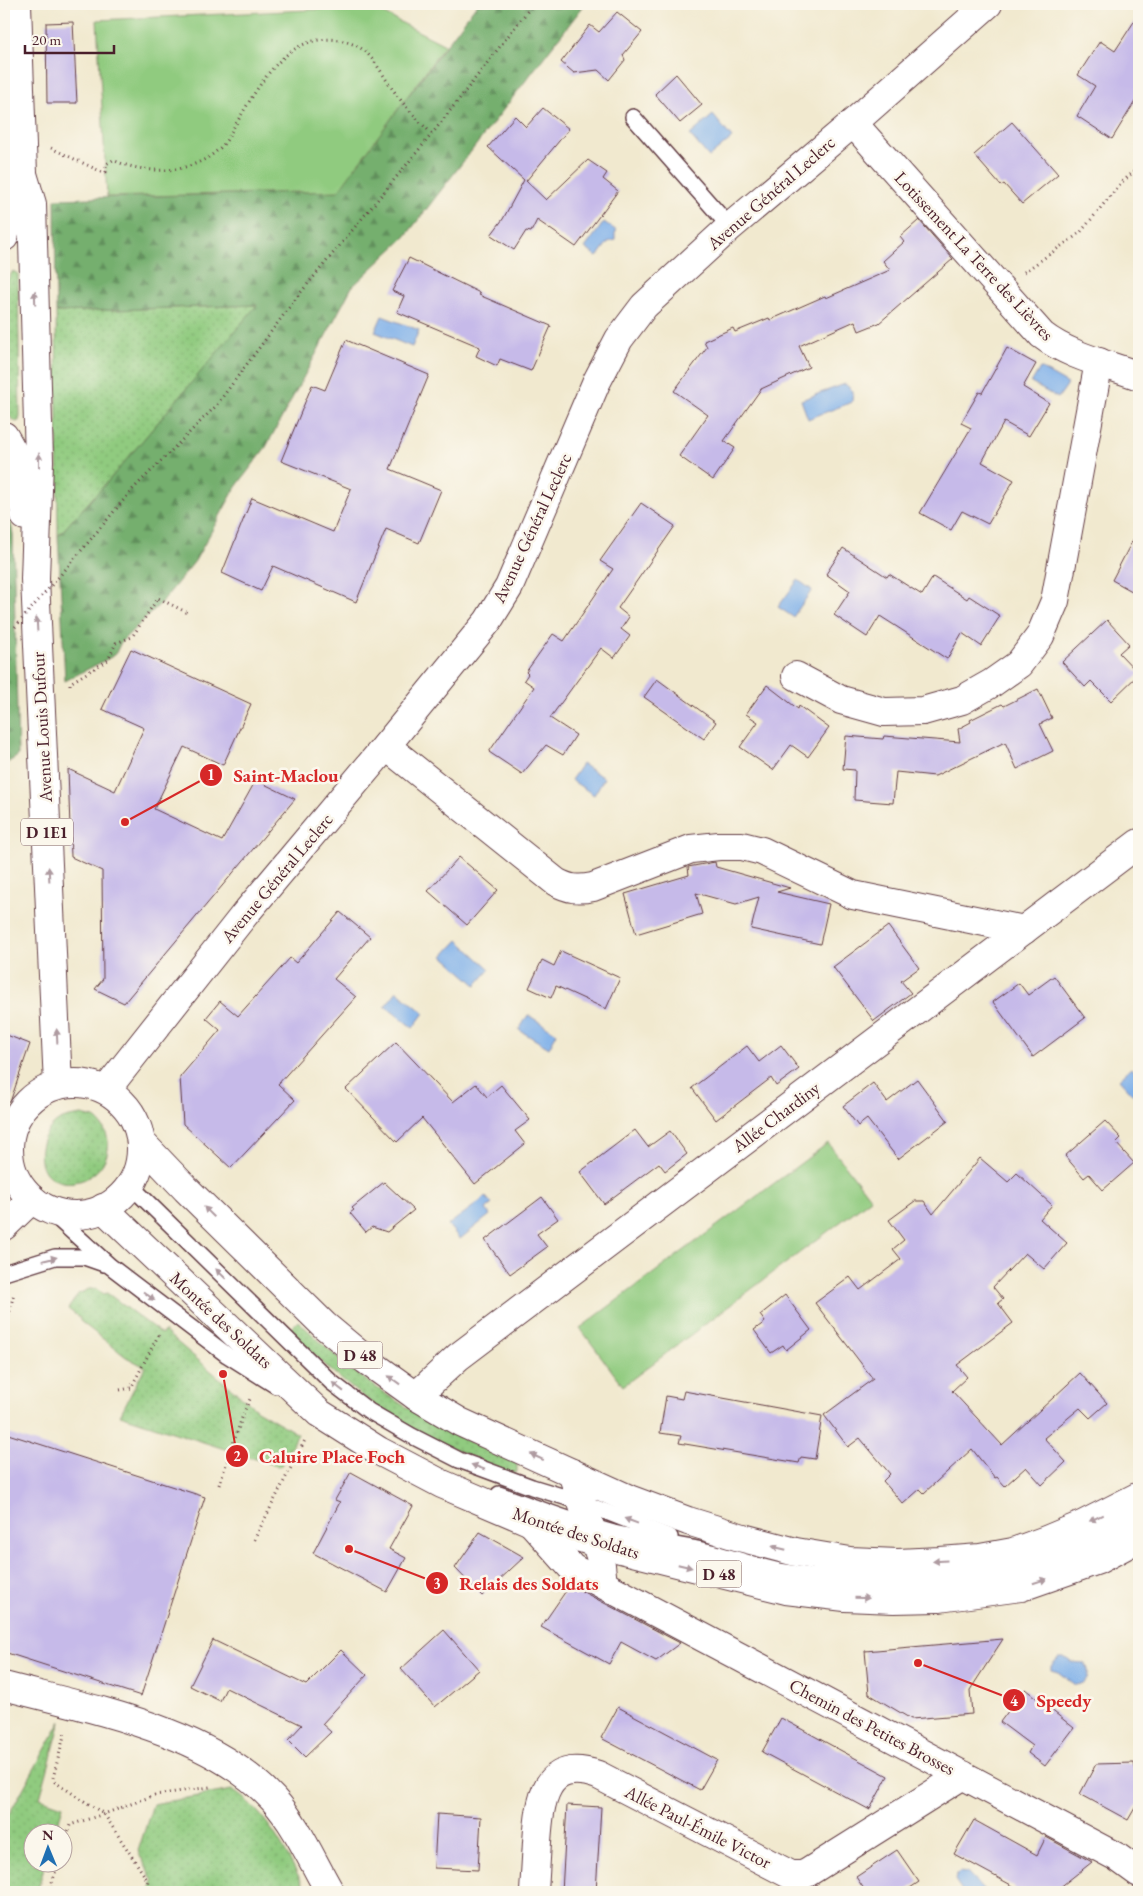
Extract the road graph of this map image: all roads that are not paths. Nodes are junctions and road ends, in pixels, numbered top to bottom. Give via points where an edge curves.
1 (17, 4) edge
2 (988, 4) edge
3 (633, 117) dead end
4 (853, 123) junction
5 (15, 184) edge
6 (730, 226) junction
7 (4, 237) edge
8 (1099, 362) junction
9 (1139, 376) edge
10 (4, 436) edge
11 (35, 579) junction
12 (796, 676) dead end
13 (386, 746) junction
14 (1139, 843) edge
15 (1024, 930) junction
16 (58, 1085) junction
17 (106, 1090) junction
18 (141, 1142) junction
19 (6, 1149) edge
20 (130, 1185) junction
21 (39, 1204) junction
22 (103, 1208) junction
23 (4, 1226) edge
24 (110, 1266) junction
25 (4, 1273) edge
26 (416, 1396) junction
27 (319, 1413) junction
28 (1139, 1496) edge
29 (583, 1507) junction
30 (1139, 1517) edge
31 (531, 1522) junction
32 (1139, 1538) edge
33 (709, 1552) junction
34 (603, 1584) junction
35 (4, 1686) edge
36 (963, 1775) junction
37 (1139, 1873) edge
38 (790, 1884) edge
39 (330, 1892) edge
40 (534, 1892) edge

1 - 5 main road, D 1E1 via 23,145
2 - 4 main road, Avenue Général Leclerc
3 - 6 lane
4 - 6 main road, Avenue Général Leclerc
4 - 8 main road, Lotissement La Terre des Lièvres via 1042,335 1053,344
5 - 7 main road
11 -> 5 main road, D 1E1 via 39,461 32,204
6 - 13 main road, Avenue Général Leclerc via 644,306 619,339 596,383 509,587 468,647
8 - 9 main road, Lotissement La Terre des Lièvres
8 - 12 main road via 1055,601 1040,636 1019,664 962,700 923,711 884,712 841,700
10 - 11 main road via 17,459
16 -> 11 main road, Avenue Louis Dufour / D 1E1
13 - 15 main road via 567,888 593,887 691,849 742,846 762,851 853,895
13 - 17 main road, Avenue Général Leclerc via 246,914
14 - 15 main road, Allée Chardiny
15 - 26 main road, Allée Chardiny via 458,1357
16 - 17 main road via 75,1083
16 - 19 main road via 38,1094 22,1109
17 - 18 main road via 127,1109 135,1121
18 - 20 main road via 139,1164
26 -> 18 main road, Montée des Soldats / D 48 via 324,1325
19 - 21 main road via 20,1185
20 - 22 main road via 118,1199
29 -> 20 lane via 459,1460 369,1411 331,1382
21 - 22 main road via 65,1214 84,1214
21 - 23 main road
21 - 24 lane
22 - 27 main road, Montée des Soldats / D 48
25 -> 24 lane via 55,1257 84,1257
24 -> 27 lane via 227,1355
29 -> 26 main road, Montée des Soldats / D 48 via 460,1422
27 - 29 lane via 486,1490 561,1517
27 - 31 main road, Montée des Soldats / D 48 via 379,1451 442,1484
28 -> 29 main road, Montée des Soldats / D 48 via 1013,1552 980,1558 898,1563 850,1562 796,1552 734,1535 629,1499
29 - 31 main road, Montée des Soldats / D 48
29 -> 32 main road, Montée des Soldats / D 48 via 786,1590 894,1600 1021,1587 1098,1560
33 -> 29 lane
29 - 33 lane via 614,1533
29 - 34 main road via 600,1556
30 - 33 lane via 1052,1558 1017,1569 940,1580 842,1580 779,1571
31 - 34 main road via 572,1568
34 - 36 main road, Chemin des Petites Brosses
35 - 39 main road via 165,1732 237,1766 273,1799
36 - 37 main road, Chemin des Petites Brosses via 1118,1857
36 - 38 main road, Allée Paul-Émile Victor
38 - 40 main road, Allée Paul-Émile Victor via 598,1776 570,1770 556,1777 547,1788 540,1809

